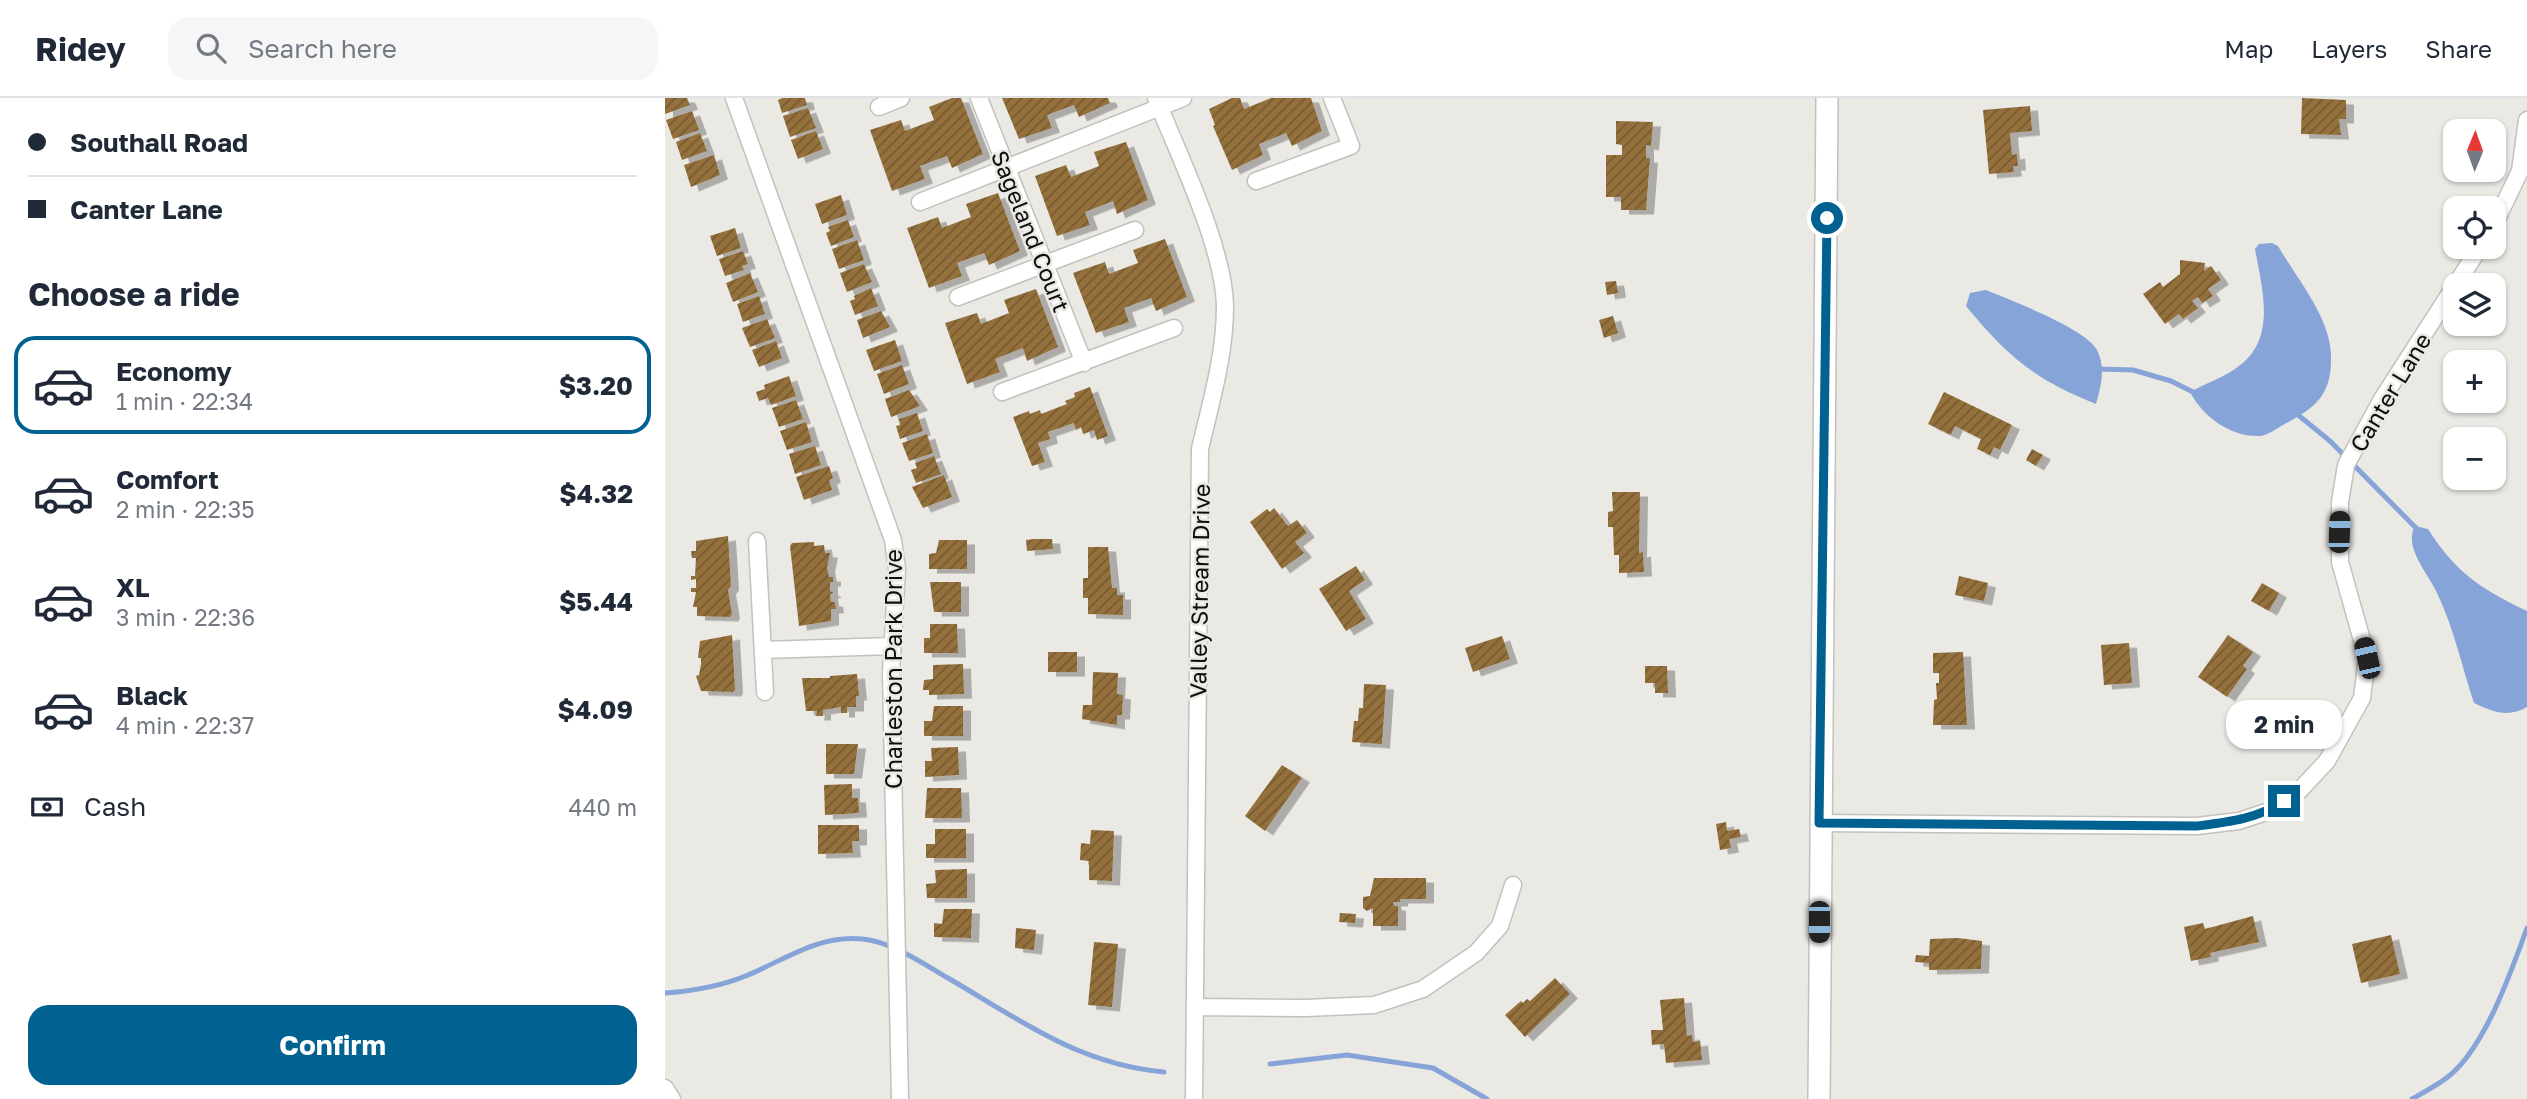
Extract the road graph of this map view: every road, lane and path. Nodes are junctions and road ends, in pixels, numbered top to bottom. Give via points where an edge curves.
1 (734, 98) edge
2 (901, 98) edge
3 (979, 98) edge
4 (1183, 98) edge
5 (1332, 98) edge
6 (1827, 98) edge
7 (1157, 103) edge
8 (879, 107) dead end
9 (2527, 120) edge
10 (1007, 169) junction
11 (1256, 181) dead end
12 (2506, 200) edge
13 (920, 202) dead end
14 (1135, 230) dead end
15 (2472, 259) edge
16 (1045, 265) junction
17 (958, 297) dead end
18 (1174, 328) dead end
19 (1084, 363) junction
20 (1002, 392) dead end
21 (757, 541) dead end
22 (892, 646) junction
23 (763, 650) junction
24 (765, 692) dead end
25 (1819, 823) junction
26 (1513, 885) dead end
27 (1195, 1007) junction
28 (665, 1088) edge
29 (672, 1099) edge
30 (900, 1099) edge
31 (1194, 1099) edge
32 (1819, 1099) edge

1 - 22 street, Charleston Park Drive via 893,540 897,569
2 - 8 street
3 - 10 street, Sageland Court
4 - 7 street
5 - 11 street via 1351,146
6 - 25 street
7 - 10 street
7 - 27 street, Valley Stream Drive via 1219,263 1225,303 1217,384 1200,449
9 - 12 street via 2520,171
10 - 13 street
10 - 16 street, Sageland Court
14 - 16 street
15 - 25 street, Canter Lane via 2346,465 2340,502 2340,562 2367,658 2362,698 2327,761 2299,791 2269,811 2239,821 2197,826
16 - 17 street
16 - 19 street, Sageland Court
18 - 19 street
19 - 20 street
21 - 23 street
22 - 23 street
22 - 30 street, Charleston Park Drive
23 - 24 street
25 - 32 street
26 - 27 street via 1500,926 1476,953 1423,989 1374,1005
27 - 31 street, Valley Stream Drive
28 - 29 street

